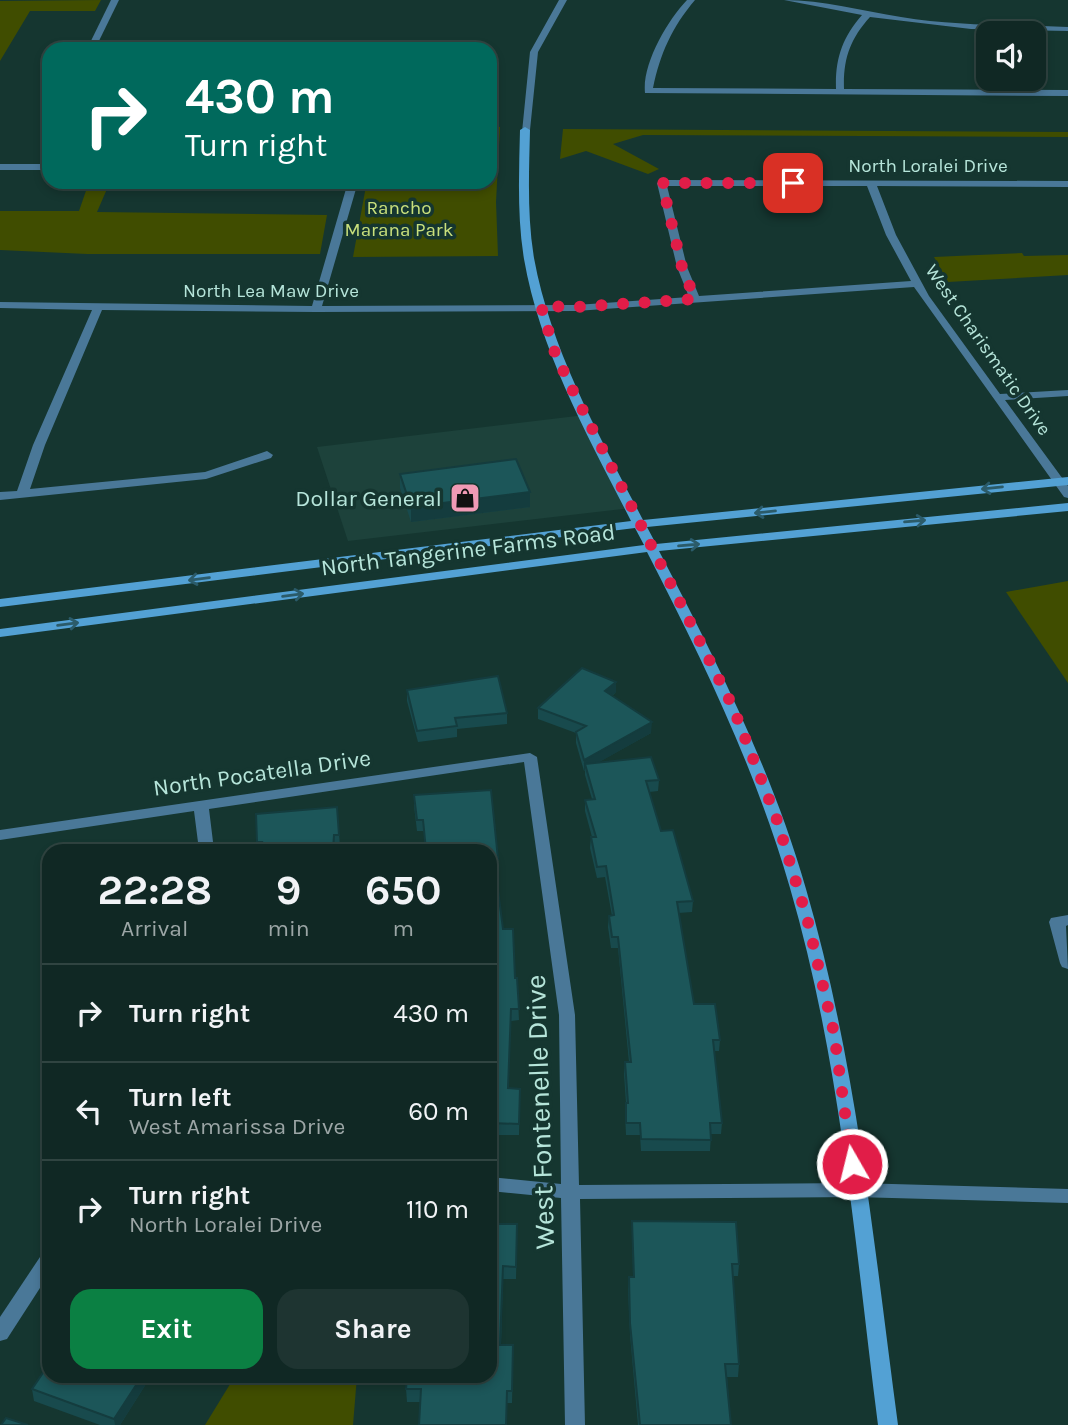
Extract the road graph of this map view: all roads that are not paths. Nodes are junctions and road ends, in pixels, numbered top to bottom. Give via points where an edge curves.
1 (116, 0) edge
2 (563, 0) edge
3 (691, 0) edge
4 (788, 0) edge
5 (868, 14) junction
6 (1068, 29) edge
7 (95, 42) edge
8 (841, 93) junction
9 (1068, 93) edge
10 (0, 167) edge
11 (42, 167) edge
12 (871, 184) junction
13 (1068, 184) edge
14 (351, 189) edge
15 (918, 284) junction
16 (695, 299) junction
17 (0, 305) edge
18 (541, 306) junction
19 (98, 307) junction
20 (316, 309) junction
21 (1068, 393) edge
22 (999, 397) junction
23 (267, 456) dead end
24 (1064, 481) edge
25 (22, 494) junction
26 (1068, 494) edge
27 (0, 496) edge
28 (1068, 507) edge
29 (639, 524) junction
30 (652, 548) junction
31 (0, 603) edge
32 (0, 633) edge
33 (530, 757) joint
34 (201, 805) junction
35 (0, 835) edge
36 (206, 844) edge
37 (1063, 921) edge
38 (1068, 963) edge
39 (497, 1185) edge
40 (856, 1191) junction
41 (571, 1192) junction
42 (1068, 1196) edge
43 (42, 1270) edge
44 (0, 1333) edge
45 (575, 1425) edge
46 (888, 1425) edge

1 - 7 street
2 - 18 street via 534,52 525,130 525,228
3 - 8 street via 662,40 648,91
4 - 5 street
5 - 6 street via 971,27
5 - 8 street via 848,36 839,66
8 - 9 street
10 - 11 street
12 - 13 street, North Loralei Drive
12 - 15 street, West Charismatic Drive via 891,235
12 - 16 street, North Loralei Drive via 662,183 682,267
14 - 20 street
15 - 16 street, North Lea Maw Drive
15 - 22 street, West Charismatic Drive
16 - 18 street, North Lea Maw Drive
17 - 19 street, North Lea Maw Drive
18 - 20 street, North Lea Maw Drive
18 - 29 street via 555,353
19 - 20 street, North Lea Maw Drive
19 - 25 street
21 - 22 street
22 - 24 street, West Charismatic Drive
23 - 25 street via 206,475
24 - 26 street, West Charismatic Drive
24 -> 29 street, North Tangerine Farms Road
25 - 27 street
30 -> 28 street, North Tangerine Farms Road
29 - 30 street
29 -> 31 street, North Tangerine Farms Road
32 -> 30 street, North Tangerine Farms Road
30 - 40 street via 732,705 794,873 834,1033
33 - 34 street, North Pocatella Drive
33 - 41 street, West Fontenelle Drive via 568,1015
34 - 35 street, North Pocatella Drive
34 - 36 street
37 - 38 street
39 - 41 street
40 - 41 street
40 - 42 street
40 - 46 street
41 - 45 street, West Fontenelle Drive
43 - 44 street

